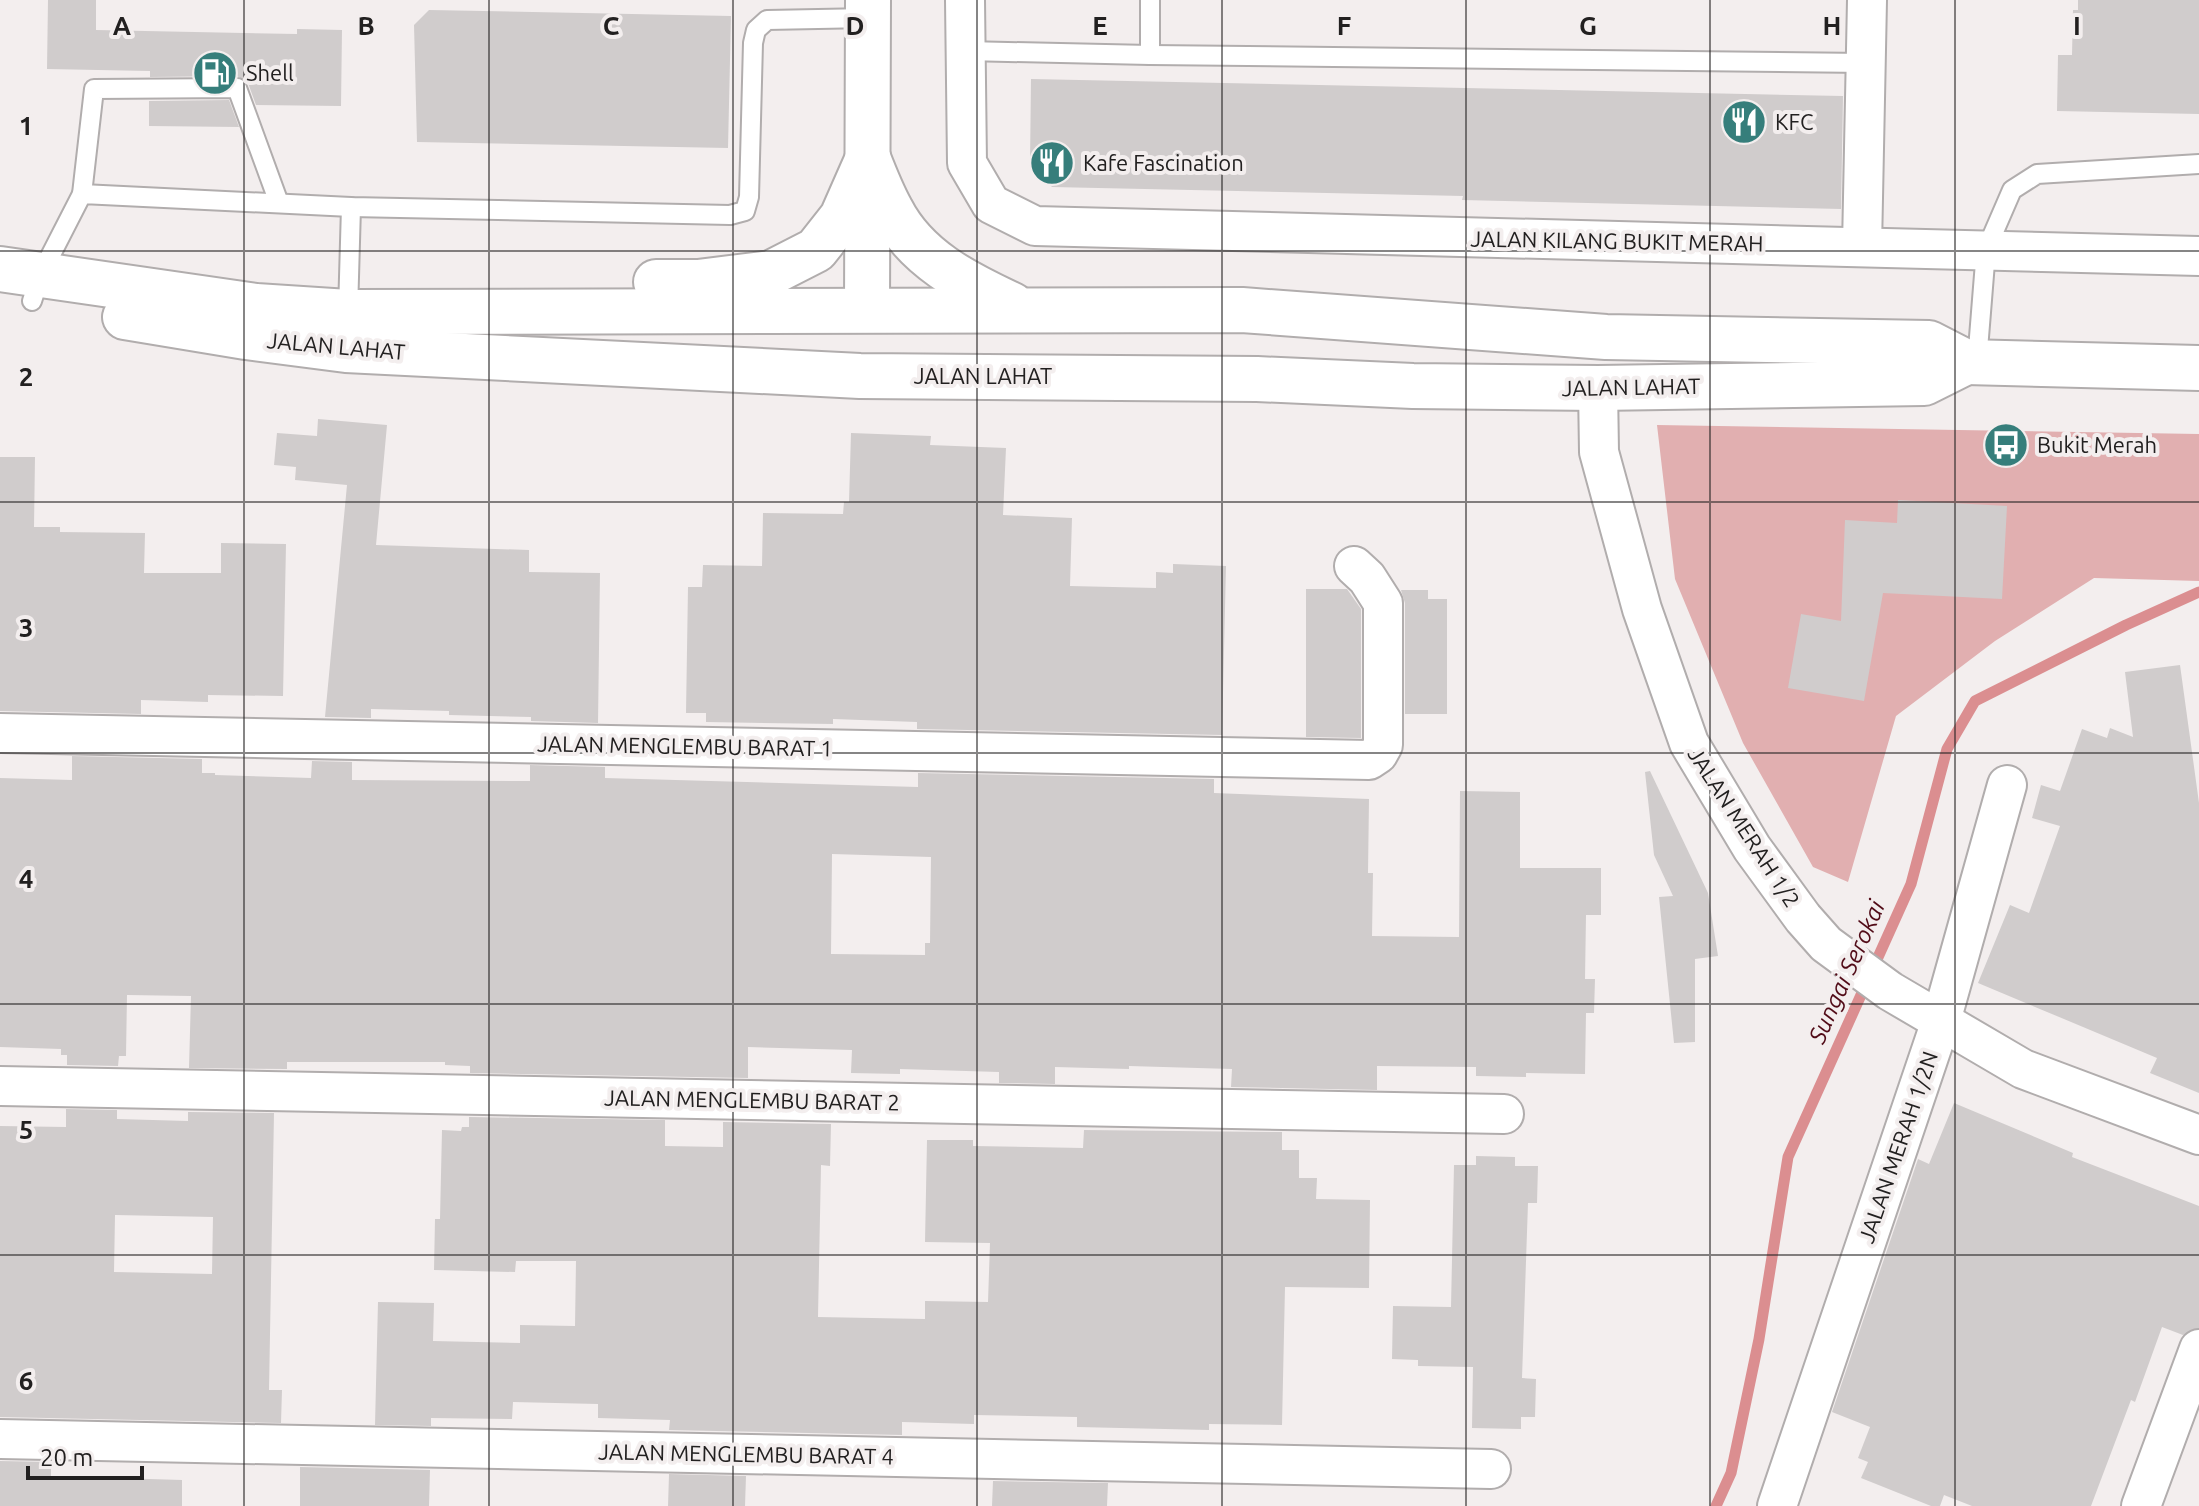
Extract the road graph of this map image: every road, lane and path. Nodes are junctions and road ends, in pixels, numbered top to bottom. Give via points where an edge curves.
1 (965, 0) edge
2 (1150, 0) edge
3 (1867, 0) edge
4 (868, 9) edge
5 (966, 51) junction
6 (1150, 55) junction
7 (1866, 63) junction
8 (868, 158) junction
9 (2199, 164) edge
10 (82, 194) junction
11 (279, 203) junction
12 (351, 207) junction
13 (1862, 247) junction
14 (1986, 250) junction
15 (2199, 256) edge
16 (18, 286) edge
17 (867, 310) junction
18 (1022, 310) junction
19 (1242, 310) junction
20 (347, 331) junction
21 (446, 354) junction
22 (1957, 356) junction
23 (2199, 368) edge
24 (1257, 379) junction
25 (1598, 388) junction
26 (1354, 566) dead end
27 (0, 733) edge
28 (2007, 785) dead end
29 (1941, 1021) junction
30 (0, 1086) edge
31 (1504, 1114) dead end
32 (2199, 1135) edge
33 (2199, 1349) edge
34 (0, 1439) edge
35 (1491, 1469) dead end
36 (1777, 1506) edge
37 (2141, 1506) edge

1 - 5 street
2 - 6 lane
3 - 7 street
4 - 8 main road
4 - 12 lane via 767,20 756,30 745,211 730,215
5 - 6 lane
5 - 13 street, JALAN KILANG BUKIT MERAH via 967,163 991,204 1035,226
6 - 7 lane
7 - 13 street
8 - 17 main road
8 - 18 main road via 891,212 916,246 957,279
8 - 20 main road via 842,217 816,250 771,273 698,282 481,288
9 - 14 lane via 2037,174 2012,190
10 - 11 lane
10 - 11 lane via 94,89 237,88
10 - 16 lane
11 - 12 lane
12 - 20 lane
13 - 14 street, JALAN KILANG BUKIT MERAH
14 - 15 street, JALAN KILANG BUKIT MERAH
14 - 22 lane
16 - 20 main road, JALAN LAHAT via 256,306
17 - 18 main road, JALAN LAHAT
17 - 20 main road, JALAN LAHAT
17 - 21 main road via 844,332 817,345 781,349
17 - 24 main road via 891,336 912,346 1117,349
18 - 19 main road, JALAN LAHAT
19 - 22 main road, JALAN LAHAT
19 - 25 main road via 1372,340 1555,359 1578,366
20 - 21 main road, JALAN LAHAT
21 - 24 main road, JALAN LAHAT via 860,376
22 - 23 main road, JALAN LAHAT
22 - 25 main road, JALAN LAHAT via 1924,383
24 - 25 main road, JALAN LAHAT
25 - 29 street, JALAN MERAH 1/2 via 1599,452 1642,609 1689,743 1752,848 1826,944
26 - 27 street, JALAN MENGLEMBU BARAT 1 via 1383,603 1383,745 1369,760
28 - 29 street, JALAN MERAH 1/2N
29 - 32 street, JALAN MERAH 1/2 via 2023,1069
29 - 36 street, JALAN MERAH 1/2N
30 - 31 street, JALAN MENGLEMBU BARAT 2
33 - 37 street
34 - 35 street, JALAN MENGLEMBU BARAT 4

